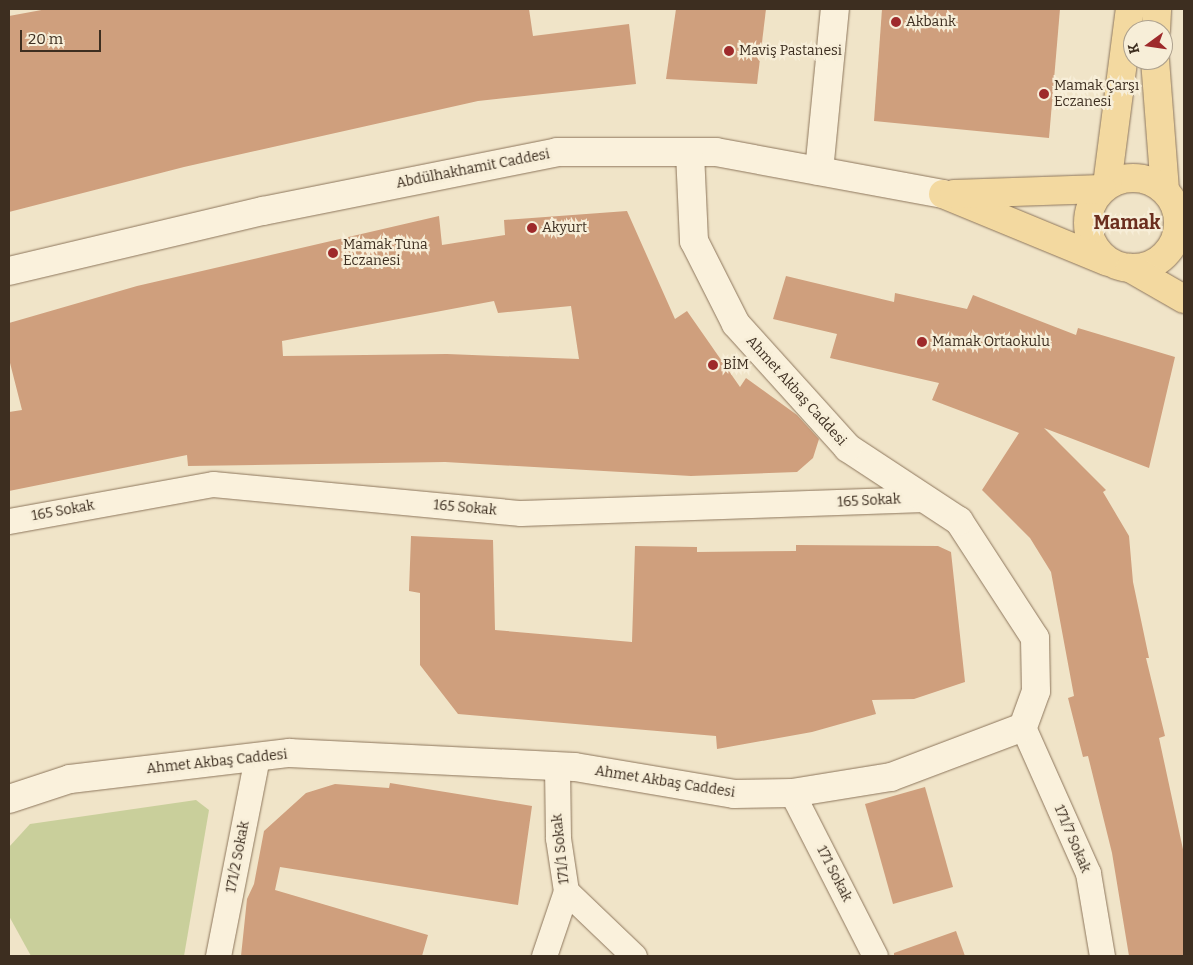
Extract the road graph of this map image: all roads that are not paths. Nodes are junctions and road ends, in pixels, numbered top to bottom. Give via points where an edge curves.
1 (836, 9) edge
2 (1130, 9) edge
3 (1156, 70) edge
4 (690, 152) junction
5 (820, 171) junction
6 (1105, 187) junction
7 (943, 194) junction
8 (1175, 204) edge
9 (1122, 266) junction
10 (9, 271) edge
11 (1184, 299) edge
12 (924, 499) junction
13 (9, 521) edge
14 (1023, 727) junction
15 (257, 757) junction
16 (557, 769) junction
17 (792, 792) junction
18 (9, 799) edge
19 (566, 890) junction
20 (218, 956) edge
21 (544, 956) edge
22 (634, 956) edge
23 (875, 956) edge
24 (1102, 956) edge

1 - 5 street
2 - 6 main road
3 - 8 main road
4 - 5 street, Abdülhakhamit Caddesi via 716,152
4 - 10 street, Abdülhakhamit Caddesi via 558,152 263,211
4 - 12 street, Ahmet Akbaş Caddesi via 694,241 736,324 848,448
5 - 7 street, Abdülhakhamit Caddesi
6 - 7 main road
6 - 8 main road via 1128,177 1142,178
6 - 9 main road via 1093,200 1088,230 1102,256
7 - 9 main road
8 - 9 main road via 1178,234 1171,249 1160,260
9 - 11 main road
12 - 13 street, 165 Sokak via 521,513 213,484
12 - 14 street, Ahmet Akbaş Caddesi via 958,522 1035,638 1036,691
14 - 17 street, Ahmet Akbaş Caddesi via 891,777
14 - 24 street, 171/7 Sokak via 1088,873
15 - 16 street, Ahmet Akbaş Caddesi via 289,753
15 - 18 street, Ahmet Akbaş Caddesi via 70,779
15 - 20 street, 171/2 Sokak
16 - 17 street, Ahmet Akbaş Caddesi via 575,767 734,794
16 - 19 street, 171/1 Sokak via 558,838
17 - 23 street, 171 Sokak
19 - 21 street, 171/1 Sokak
19 - 22 street

